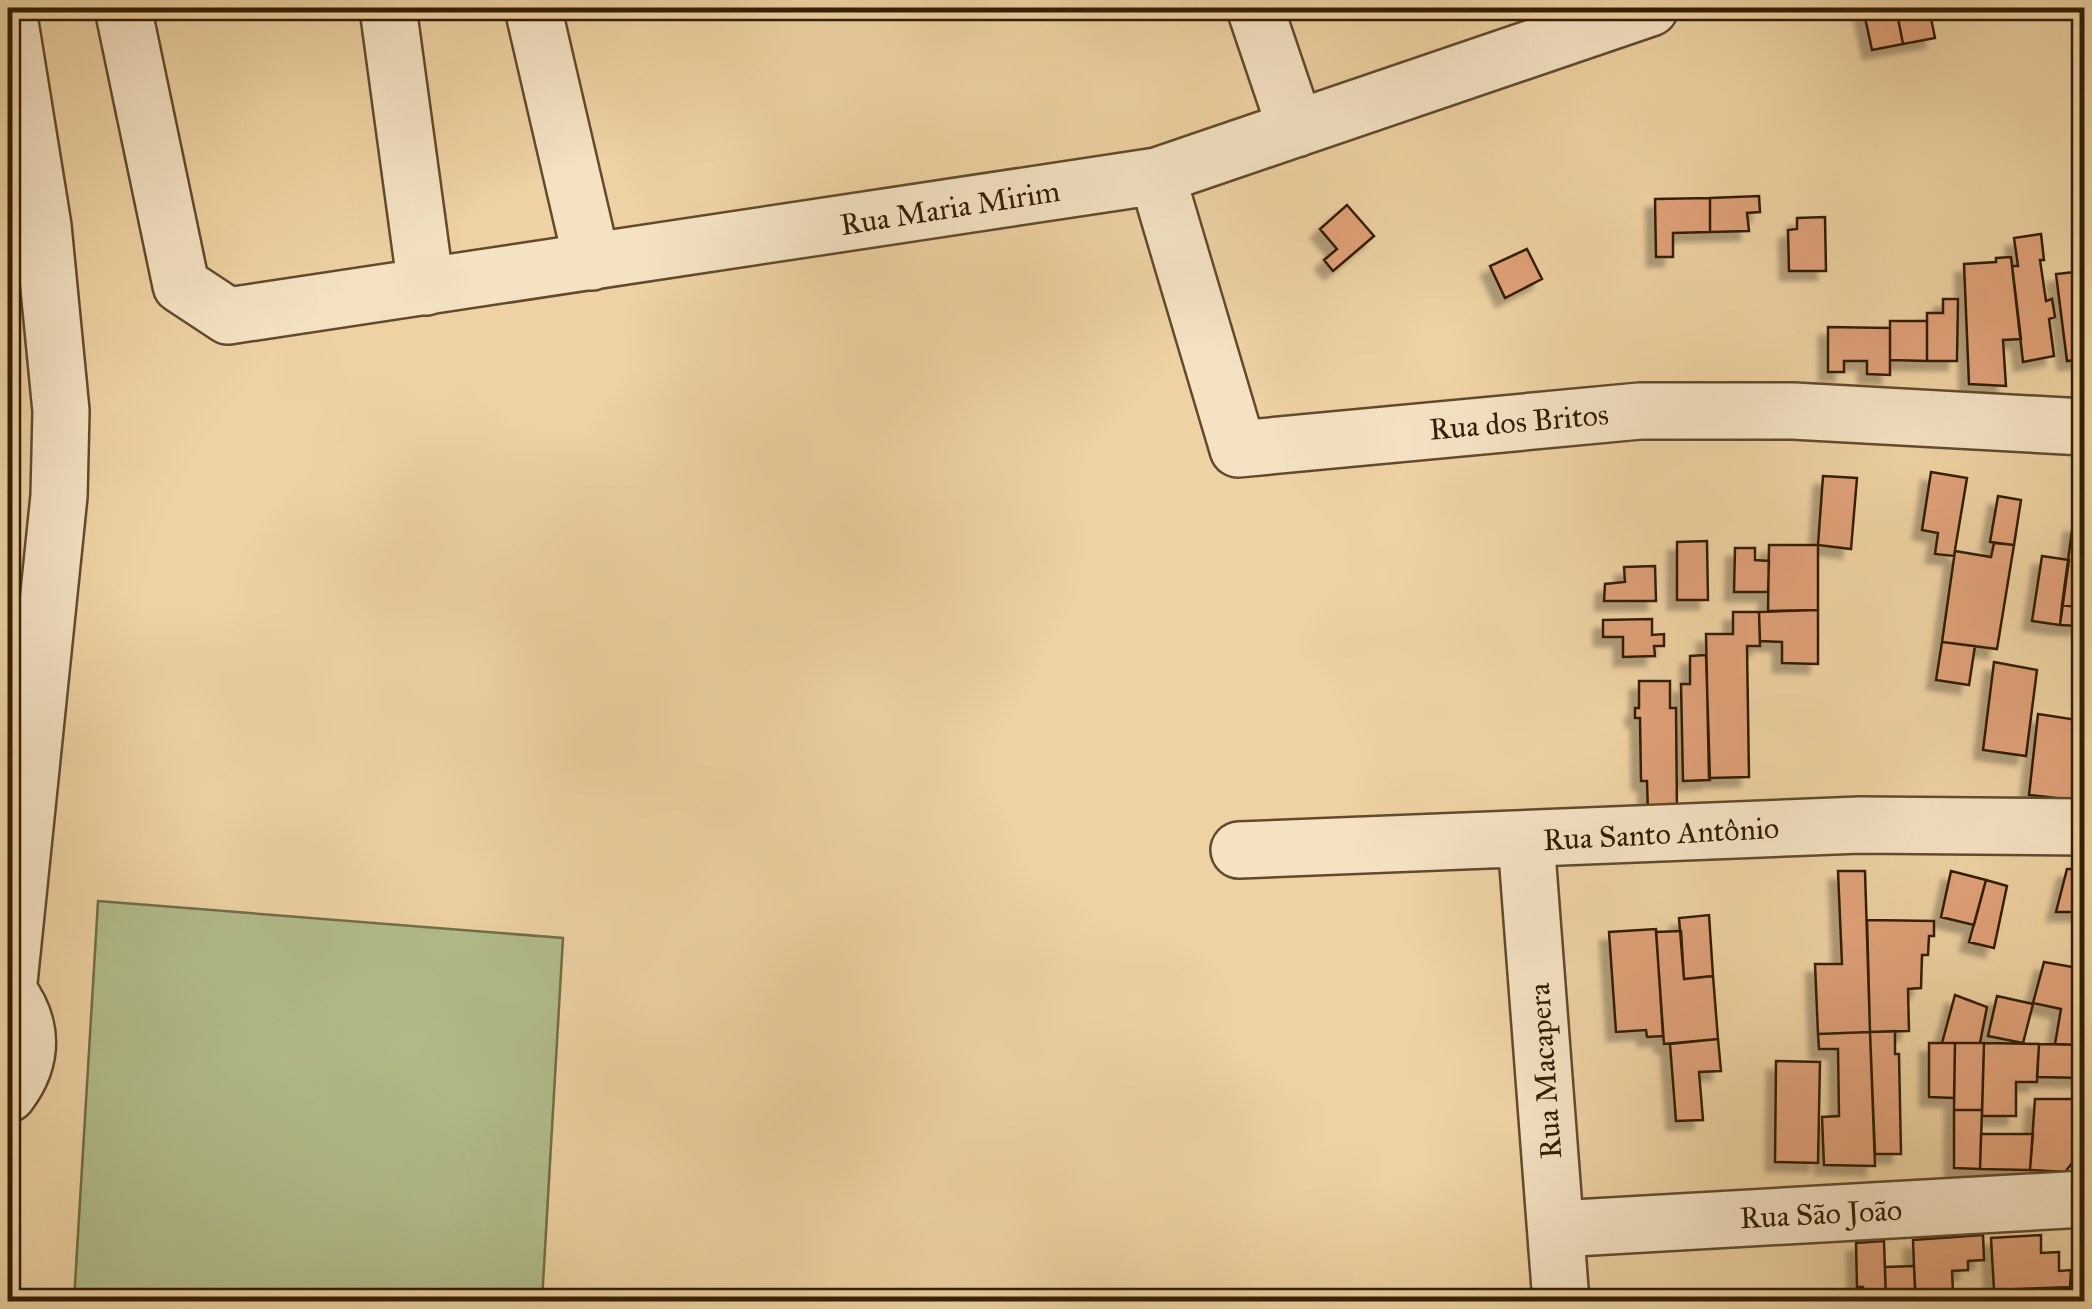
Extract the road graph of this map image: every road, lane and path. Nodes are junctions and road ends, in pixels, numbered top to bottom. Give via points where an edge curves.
1 (123, 8) edge
2 (388, 8) edge
3 (533, 8) edge
4 (1255, 8) edge
5 (1650, 8) edge
6 (8, 10) edge
7 (1296, 129) junction
8 (1157, 176) junction
9 (592, 262) junction
10 (426, 287) junction
11 (2084, 427) edge
12 (2084, 827) edge
13 (1526, 840) junction
14 (1238, 850) dead end
15 (8, 991) edge
16 (8, 1094) edge
17 (2084, 1199) edge
18 (1557, 1229) junction
19 (1561, 1302) edge

1 - 10 street, Rua Maria Mirim via 182,285 228,316
2 - 10 street
3 - 9 street
4 - 7 street
5 - 7 street, Rua Maria Mirim
6 - 15 street via 43,226 61,410
7 - 8 street, Rua Maria Mirim
8 - 9 street, Rua Maria Mirim
8 - 11 street, Rua dos Britos via 1238,449 1640,410
9 - 10 street, Rua Maria Mirim
12 - 13 street, Rua Santo Antônio via 1860,824
13 - 14 street, Rua Santo Antônio
13 - 18 street, Rua Macapera
15 - 16 street via 22,1010 28,1054
17 - 18 street, Rua São João
18 - 19 street, Rua Macapera

